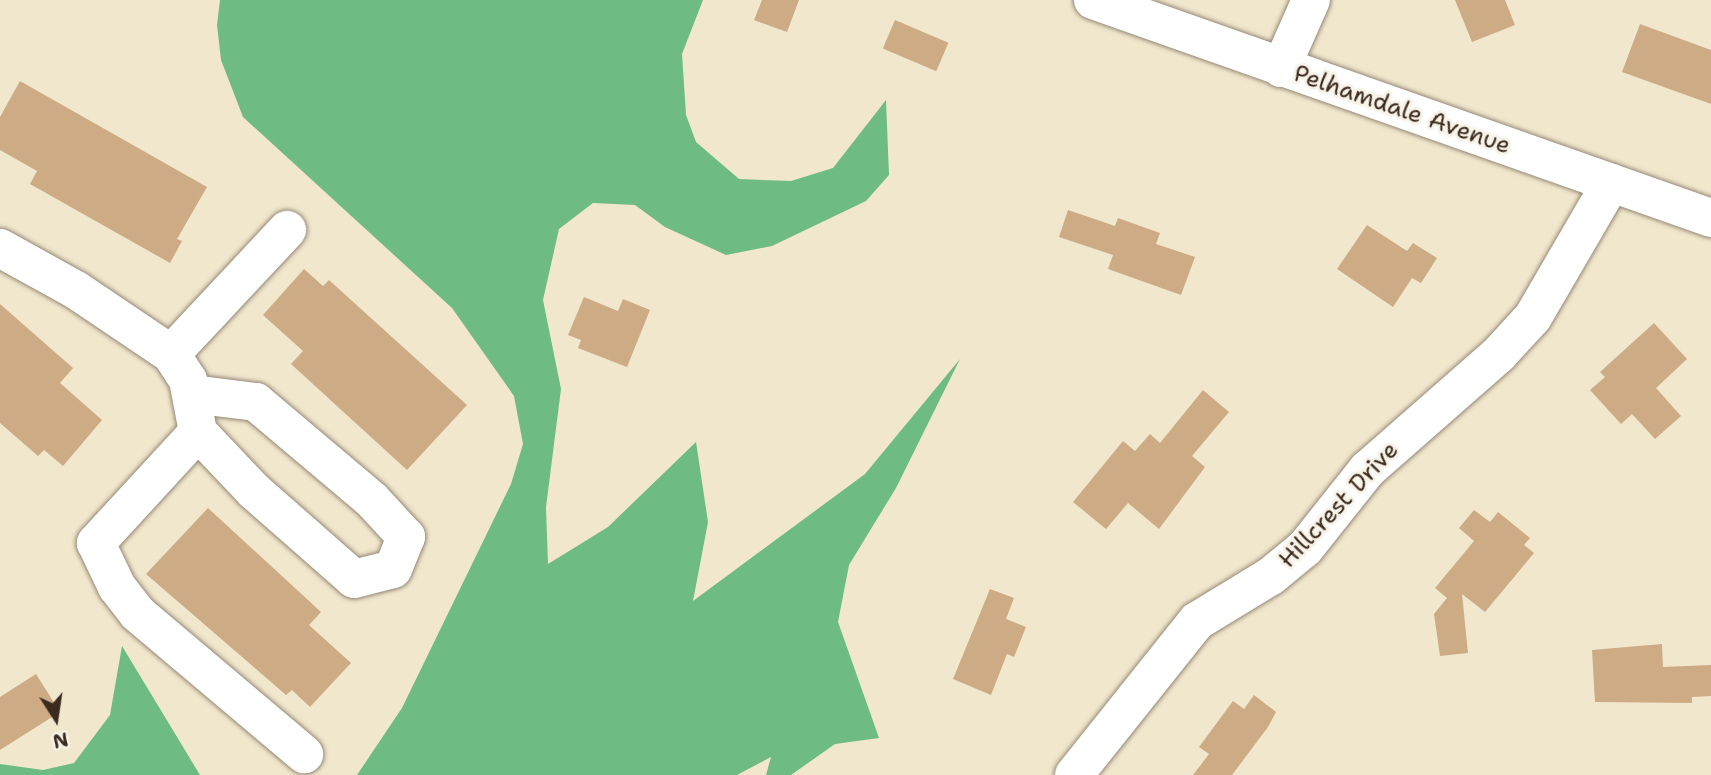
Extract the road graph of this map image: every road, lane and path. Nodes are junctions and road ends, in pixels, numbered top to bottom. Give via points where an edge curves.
1 (1093, 0) edge
2 (1311, 0) edge
3 (1282, 68) junction
4 (1611, 183) junction
5 (1711, 218) edge
6 (286, 230) dead end
7 (0, 248) edge
8 (171, 354) junction
9 (192, 394) junction
10 (198, 432) junction
11 (304, 754) dead end
12 (1074, 775) edge

1 - 3 street, Pelhamdale Avenue
2 - 3 street
3 - 4 street, Pelhamdale Avenue
4 - 5 street, Pelhamdale Avenue
4 - 12 street, Hillcrest Drive via 1533,317 1500,353 1367,470 1305,548 1271,576 1197,621
6 - 8 street
7 - 8 street via 76,290
8 - 9 street
9 - 10 street
9 - 10 street via 256,402 372,500 406,537 393,569 354,579 254,491
10 - 11 street via 96,543 117,587 137,613

